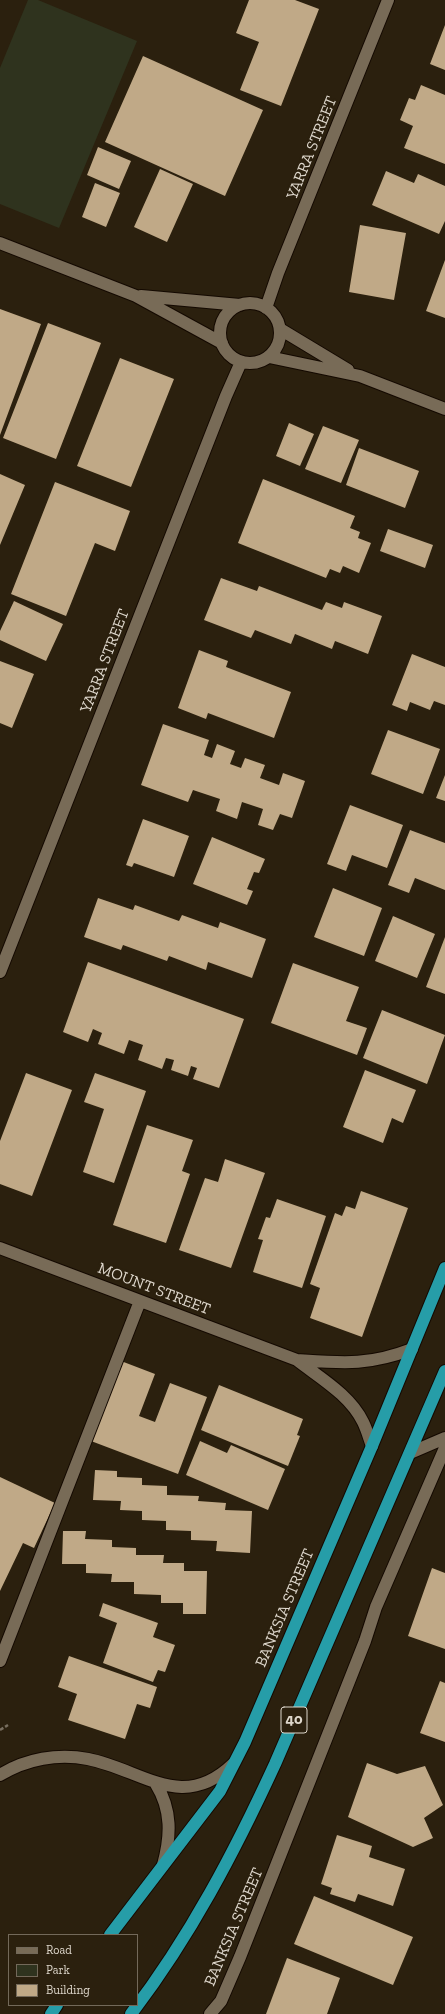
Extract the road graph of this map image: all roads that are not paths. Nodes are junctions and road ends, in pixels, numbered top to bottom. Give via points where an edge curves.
1 (388, 0) edge
2 (0, 243) edge
3 (136, 296) junction
4 (240, 305) junction
5 (266, 308) junction
6 (280, 329) junction
7 (222, 342) junction
8 (269, 356) junction
9 (241, 362) junction
10 (360, 376) junction
11 (445, 409) edge
12 (0, 972) edge
13 (0, 1248) edge
14 (445, 1268) edge
15 (140, 1301) junction
16 (412, 1349) junction
17 (297, 1360) junction
18 (445, 1370) edge
19 (445, 1438) edge
20 (372, 1446) junction
21 (445, 1448) edge
22 (410, 1453) junction
23 (0, 1661) edge
24 (234, 1763) junction
25 (0, 1775) edge
26 (156, 1784) junction
27 (163, 1865) junction
28 (111, 1934) edge
29 (138, 2004) edge
30 (210, 2014) edge

1 - 5 street, YARRA STREET
2 - 3 street
3 - 4 street
3 - 7 street
4 - 5 street via 249,303
4 - 7 street via 226,316 222,324
5 - 6 street via 275,317
6 - 8 street via 276,349
6 - 10 street
7 - 9 street via 226,351
8 - 9 street via 256,363
8 - 10 street
9 - 12 street, YARRA STREET
10 - 11 street
13 - 15 street, MOUNT STREET
14 - 16 highway, BANKSIA STREET / 40
15 - 17 street, MOUNT STREET
15 - 23 street
16 - 17 street, MOUNT STREET via 363,1363
16 - 20 highway, BANKSIA STREET / 40
17 - 20 street, MOUNT STREET via 324,1380 354,1408 363,1422
18 - 22 highway, BANKSIA STREET / 40
19 - 22 street
20 - 24 highway, BANKSIA STREET / 40 via 263,1702
21 - 30 street, BANKSIA STREET via 376,1607 365,1641 240,1957 221,2000
22 - 29 highway, BANKSIA STREET / 40 via 276,1764 234,1851 172,1955
24 - 26 street via 217,1777 198,1785 178,1787
24 - 27 highway, BANKSIA STREET / 40 via 220,1791
25 - 26 street via 39,1759 58,1756 106,1764
26 - 27 street via 165,1801 168,1815 168,1842
27 - 28 highway, BANKSIA STREET / 40

